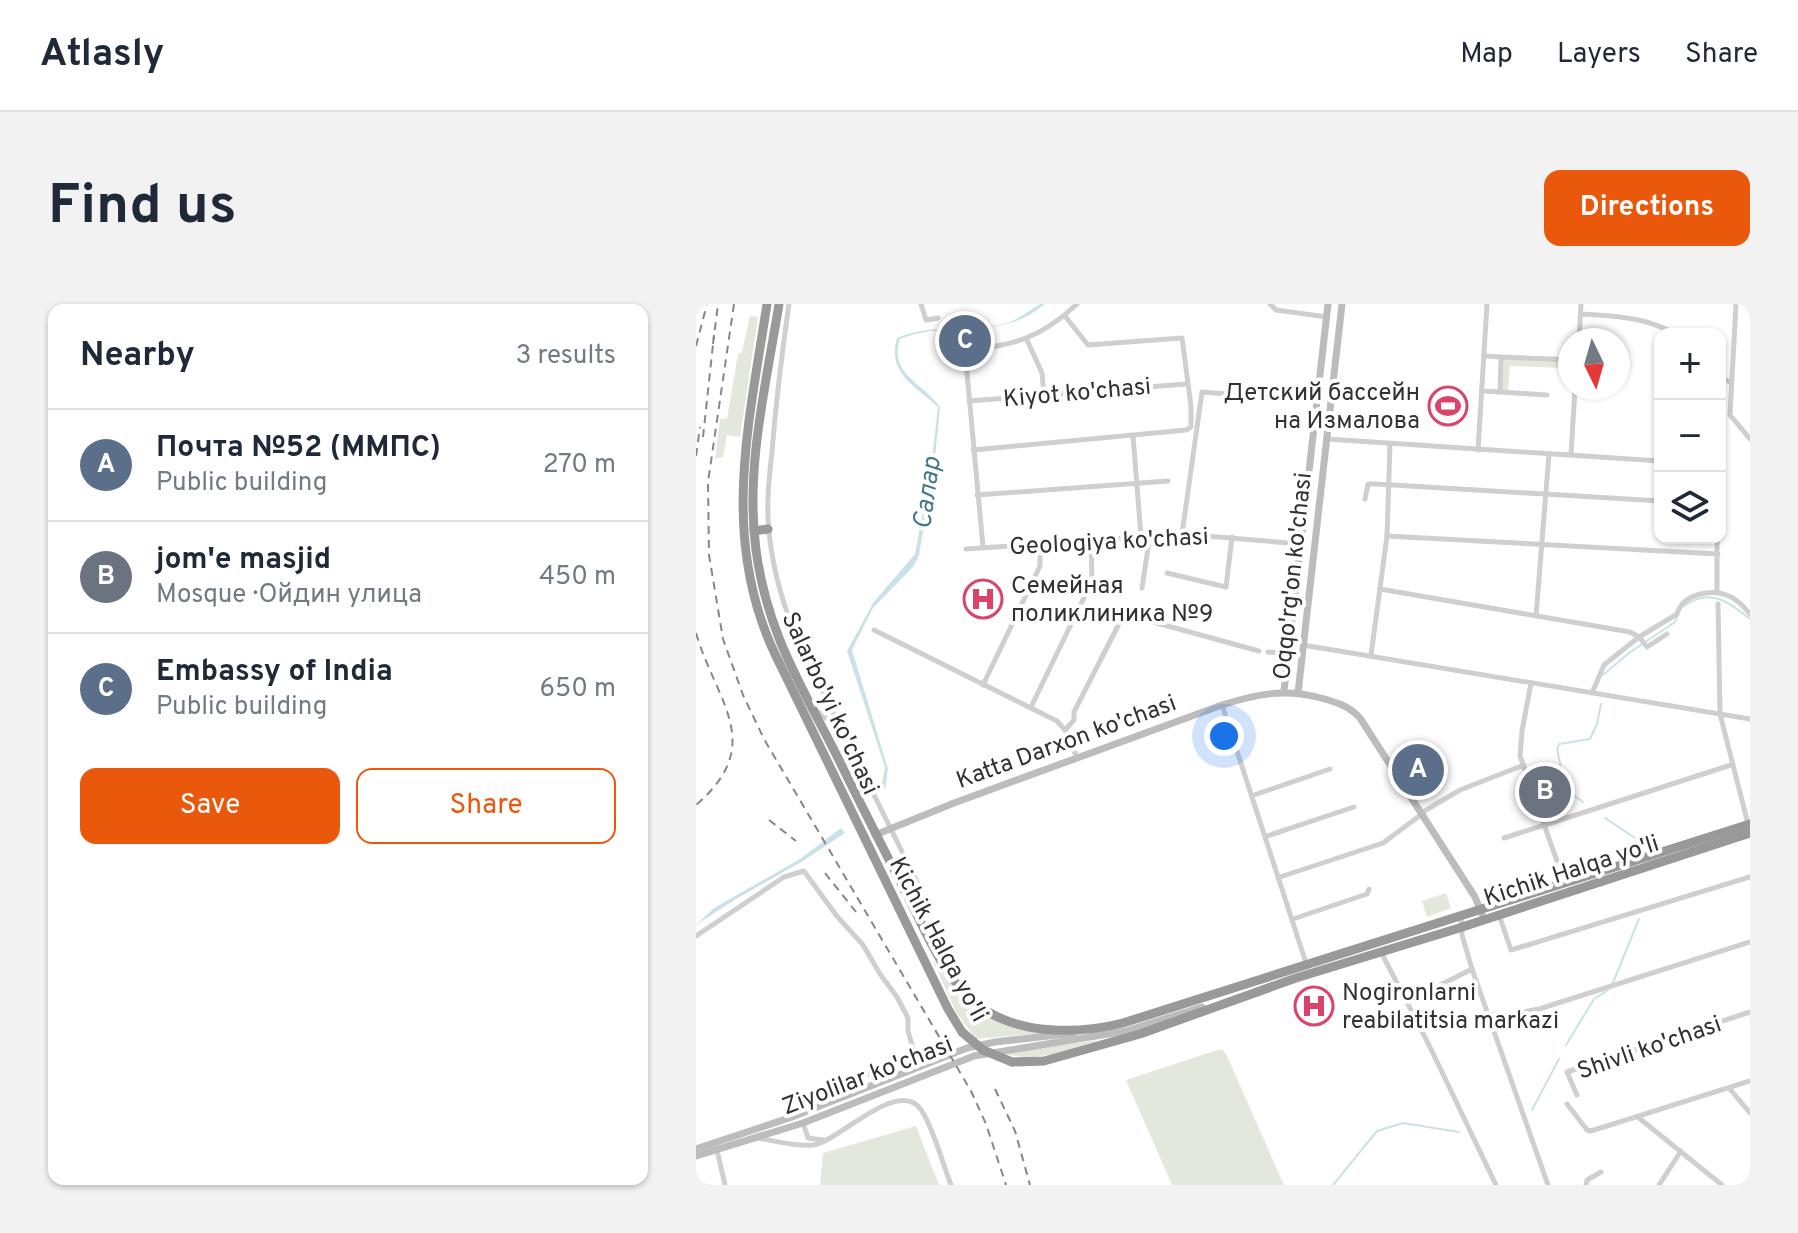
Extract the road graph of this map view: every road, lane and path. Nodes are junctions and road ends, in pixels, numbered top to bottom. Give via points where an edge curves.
1 (767, 304) edge
2 (779, 304) edge
3 (789, 304) edge
4 (921, 304) edge
5 (1077, 304) edge
6 (1270, 304) edge
7 (1328, 304) edge
8 (1342, 304) edge
9 (1487, 304) edge
10 (1581, 304) edge
11 (1736, 304) edge
12 (1070, 307) edge
13 (1581, 314) junction
14 (1065, 316) junction
15 (1327, 317) junction
16 (938, 318) dead end
17 (1580, 328) edge
18 (1665, 328) edge
19 (774, 337) junction
20 (785, 338) junction
21 (1027, 340) junction
22 (1485, 356) junction
23 (1501, 357) junction
24 (1558, 359) edge
25 (1726, 380) edge
26 (1731, 383) junction
27 (1186, 384) junction
28 (1482, 391) junction
29 (1500, 392) junction
30 (1044, 395) junction
31 (1239, 395) dead end
32 (1547, 395) dead end
33 (1574, 400) edge
34 (969, 401) junction
35 (1133, 436) junction
36 (1313, 439) junction
37 (1327, 439) junction
38 (1750, 439) edge
39 (1390, 444) junction
40 (973, 450) junction
41 (1478, 450) junction
42 (1549, 454) junction
43 (1571, 455) junction
44 (1654, 461) edge
45 (1168, 481) dead end
46 (1137, 483) junction
47 (1389, 485) junction
48 (977, 495) junction
49 (1547, 495) junction
50 (1306, 497) junction
51 (1320, 498) junction
52 (1365, 499) dead end
53 (1654, 501) edge
54 (768, 529) junction
55 (754, 531) junction
56 (1182, 534) junction
57 (1150, 535) junction
58 (1141, 536) junction
59 (1387, 536) junction
60 (1232, 537) junction
61 (1091, 540) junction
62 (1040, 544) junction
63 (1301, 544) junction
64 (1542, 544) junction
65 (1717, 544) edge
66 (983, 547) junction
67 (966, 549) dead end
68 (1718, 554) junction
69 (1167, 573) dead end
70 (1142, 588) dead end
71 (1380, 589) junction
72 (1717, 593) junction
73 (1718, 604) dead end
74 (770, 610) junction
75 (1749, 610) edge
76 (759, 614) junction
77 (1536, 616) junction
78 (874, 630) dead end
79 (1667, 634) dead end
80 (1642, 641) junction
81 (1303, 645) junction
82 (1259, 651) dead end
83 (1268, 652) dead end
84 (1288, 654) junction
85 (1371, 655) junction
86 (1531, 683) junction
87 (983, 685) junction
88 (1284, 691) junction
89 (1298, 693) junction
90 (1592, 693) junction
91 (1222, 705) junction
92 (1031, 707) junction
93 (813, 708) junction
94 (1720, 714) junction
95 (1750, 719) edge
96 (1065, 730) junction
97 (842, 733) junction
98 (1077, 758) junction
99 (1524, 765) junction
100 (1731, 765) junction
101 (1330, 769) dead end
102 (1254, 795) junction
103 (1354, 807) dead end
104 (1422, 813) junction
105 (1546, 825) junction
106 (1750, 828) edge
107 (891, 829) junction
108 (875, 835) junction
109 (1267, 837) junction
110 (1504, 838) dead end
111 (865, 840) junction
112 (1280, 877) junction
113 (1750, 877) edge
114 (1565, 883) junction
115 (918, 884) dead end
116 (1369, 889) dead end
117 (1499, 914) junction
118 (1482, 915) junction
119 (1293, 919) junction
120 (1462, 922) junction
121 (696, 936) edge
122 (1750, 942) edge
123 (1380, 951) junction
124 (1472, 969) junction
125 (1308, 970) junction
126 (1285, 981) junction
127 (1407, 1002) junction
128 (1750, 1012) edge
129 (1488, 1014) junction
130 (1115, 1025) junction
131 (1750, 1081) edge
132 (864, 1088) junction
133 (1729, 1088) junction
134 (1577, 1095) dead end
135 (868, 1097) junction
136 (1567, 1104) dead end
137 (1750, 1113) edge
138 (792, 1117) junction
139 (1638, 1117) junction
140 (803, 1123) junction
141 (755, 1138) junction
142 (824, 1140) junction
143 (696, 1149) edge
144 (717, 1150) junction
145 (1681, 1151) junction
146 (696, 1156) edge
147 (1601, 1172) dead end
148 (725, 1185) edge
149 (951, 1185) edge
150 (1496, 1185) edge
151 (1548, 1185) edge
152 (1586, 1185) edge
153 (1659, 1185) edge
154 (1722, 1185) edge

1 - 76 highway, Kichik Halqa yo'li via 742,487 745,549
2 - 19 highway, Kichik Halqa yo'li
3 - 20 street, Salarbo'yi ko'chasi
4 - 16 street via 926,320
5 - 12 street
6 - 15 street via 1276,310
7 - 15 main road, Oqqo'rg'on ko'chasi
8 - 37 main road, Oqqo'rg'on ko'chasi
9 - 22 street
10 - 13 street
11 - 26 street
12 - 14 street
13 - 17 street
13 - 18 street via 1634,317
14 - 21 street
14 - 27 street via 1088,345 1182,338
15 - 36 main road, Oqqo'rg'on ko'chasi
19 - 20 highway
19 - 55 highway, Kichik Halqa yo'li via 754,466
20 - 54 street, Salarbo'yi ko'chasi
21 - 30 street via 1042,373
21 - 34 street via 965,351
22 - 23 street
22 - 28 street
23 - 24 street
23 - 29 street
25 - 26 street
26 - 38 street via 1730,415
27 - 30 street, Kiyot ko'chasi
27 - 35 street via 1191,427
28 - 29 street
28 - 41 street
29 - 32 street
30 - 34 street, Kiyot ko'chasi
31 - 56 street via 1202,392
33 - 43 street
34 - 40 street
35 - 40 street
35 - 46 street
36 - 37 main road
36 - 50 main road, Oqqo'rg'on ko'chasi
37 - 39 street
37 - 51 main road, Oqqo'rg'on ko'chasi
39 - 41 street
39 - 47 street
40 - 48 street
41 - 42 street
42 - 43 street
42 - 49 street
43 - 44 street
45 - 46 street
46 - 48 street
46 - 58 street
47 - 49 street
47 - 52 street via 1368,484
47 - 59 street
48 - 66 street
49 - 53 street
49 - 64 street
50 - 51 main road
50 - 63 main road, Oqqo'rg'on ko'chasi
51 - 81 main road, Oqqo'rg'on ko'chasi
54 - 55 highway
54 - 97 street, Salarbo'yi ko'chasi via 786,614
55 - 74 highway, Kichik Halqa yo'li
56 - 57 street, Geologiya ko'chasi
56 - 60 street, Geologiya ko'chasi
57 - 58 street, Geologiya ko'chasi
57 - 70 street
58 - 61 street, Geologiya ko'chasi
59 - 64 street
59 - 71 street
60 - 63 street, Geologiya ko'chasi
60 - 69 street via 1226,587
61 - 62 street, Geologiya ko'chasi
61 - 92 street via 1092,581
62 - 66 street, Geologiya ko'chasi
62 - 87 street via 1040,566
63 - 84 main road, Oqqo'rg'on ko'chasi
64 - 68 street
64 - 77 street
65 - 68 street
66 - 67 street, Geologiya ko'chasi
68 - 72 street
71 - 77 street
71 - 85 street
72 - 75 street
72 - 80 street via 1689,598
73 - 94 street
74 - 76 highway
74 - 93 highway, Kichik Halqa yo'li
76 - 111 highway, Kichik Halqa yo'li
77 - 80 street via 1630,632
78 - 87 street
79 - 80 street via 1648,646
80 - 90 street via 1604,665
81 - 85 street
81 - 89 main road, Oqqo'rg'on ko'chasi
82 - 96 street via 1124,614
83 - 84 street
84 - 88 main road, Oqqo'rg'on ko'chasi
85 - 86 street
86 - 90 street
86 - 99 street via 1520,747
87 - 92 street
88 - 89 main road, Katta Darxon ko'chasi
88 - 91 main road, Katta Darxon ko'chasi
89 - 104 main road, Oqqo'rg'on ko'chasi via 1354,712
90 - 94 street
91 - 98 main road, Katta Darxon ko'chasi
91 - 102 street
92 - 96 street
93 - 97 street
93 - 108 highway, Kichik Halqa yo'li
94 - 95 street
94 - 100 street
96 - 98 street
97 - 107 street, Salarbo'yi ko'chasi
98 - 107 main road, Katta Darxon ko'chasi
99 - 104 street via 1460,790
99 - 105 street
100 - 105 street
100 - 106 street
101 - 102 street
102 - 109 street
103 - 109 street
104 - 112 street via 1383,843
104 - 118 main road, Oqqo'rg'on ko'chasi
105 - 110 street
105 - 114 street
106 - 114 highway, Kichik Halqa yo'li
106 - 117 highway, Kichik Halqa yo'li
107 - 108 main road, Katta Darxon ko'chasi
107 - 115 street, Salarbo'yi ko'chasi
108 - 111 main road, Katta Darxon ko'chasi
108 - 130 highway, Kichik Halqa yo'li via 941,959 978,1005 1034,1028
109 - 112 street
111 - 126 highway, Kichik Halqa yo'li, bridge via 962,1032 983,1050 1012,1062 1044,1061 1131,1037
112 - 119 street
113 - 117 street via 1511,950
114 - 118 highway, Kichik Halqa yo'li
116 - 119 street
117 - 118 highway, Kichik Halqa yo'li
118 - 120 highway, Kichik Halqa yo'li
119 - 125 street
120 - 123 highway, Kichik Halqa yo'li
120 - 124 street
120 - 125 highway, Kichik Halqa yo'li
121 - 138 street via 784,877 806,872 897,997 908,1018 914,1052 807,1100
122 - 129 street via 1539,1009
123 - 125 highway, Kichik Halqa yo'li
123 - 127 street
124 - 127 street
124 - 129 street
125 - 126 highway, Kichik Halqa yo'li
125 - 130 highway, Kichik Halqa yo'li
126 - 135 main road, Ziyolilar ko'chasi via 1126,1031 983,1054
127 - 150 street
128 - 134 street, Shivli ko'chasi via 1567,1072
129 - 151 street
130 - 132 main road, Ziyolilar ko'chasi via 975,1046
131 - 133 street
132 - 135 main road
132 - 138 main road, Ziyolilar ko'chasi
133 - 137 street
133 - 139 street
135 - 140 main road, Ziyolilar ko'chasi
136 - 139 street via 1591,1131
138 - 143 main road, Ziyolilar ko'chasi
139 - 145 street
140 - 141 main road, Ziyolilar ko'chasi
140 - 142 street via 808,1138
141 - 142 street via 810,1145
141 - 144 main road, Ziyolilar ko'chasi
142 - 149 street via 873,1111 911,1101 927,1122
144 - 146 main road, Ziyolilar ko'chasi
144 - 148 street
145 - 153 street
145 - 154 street
147 - 152 street

